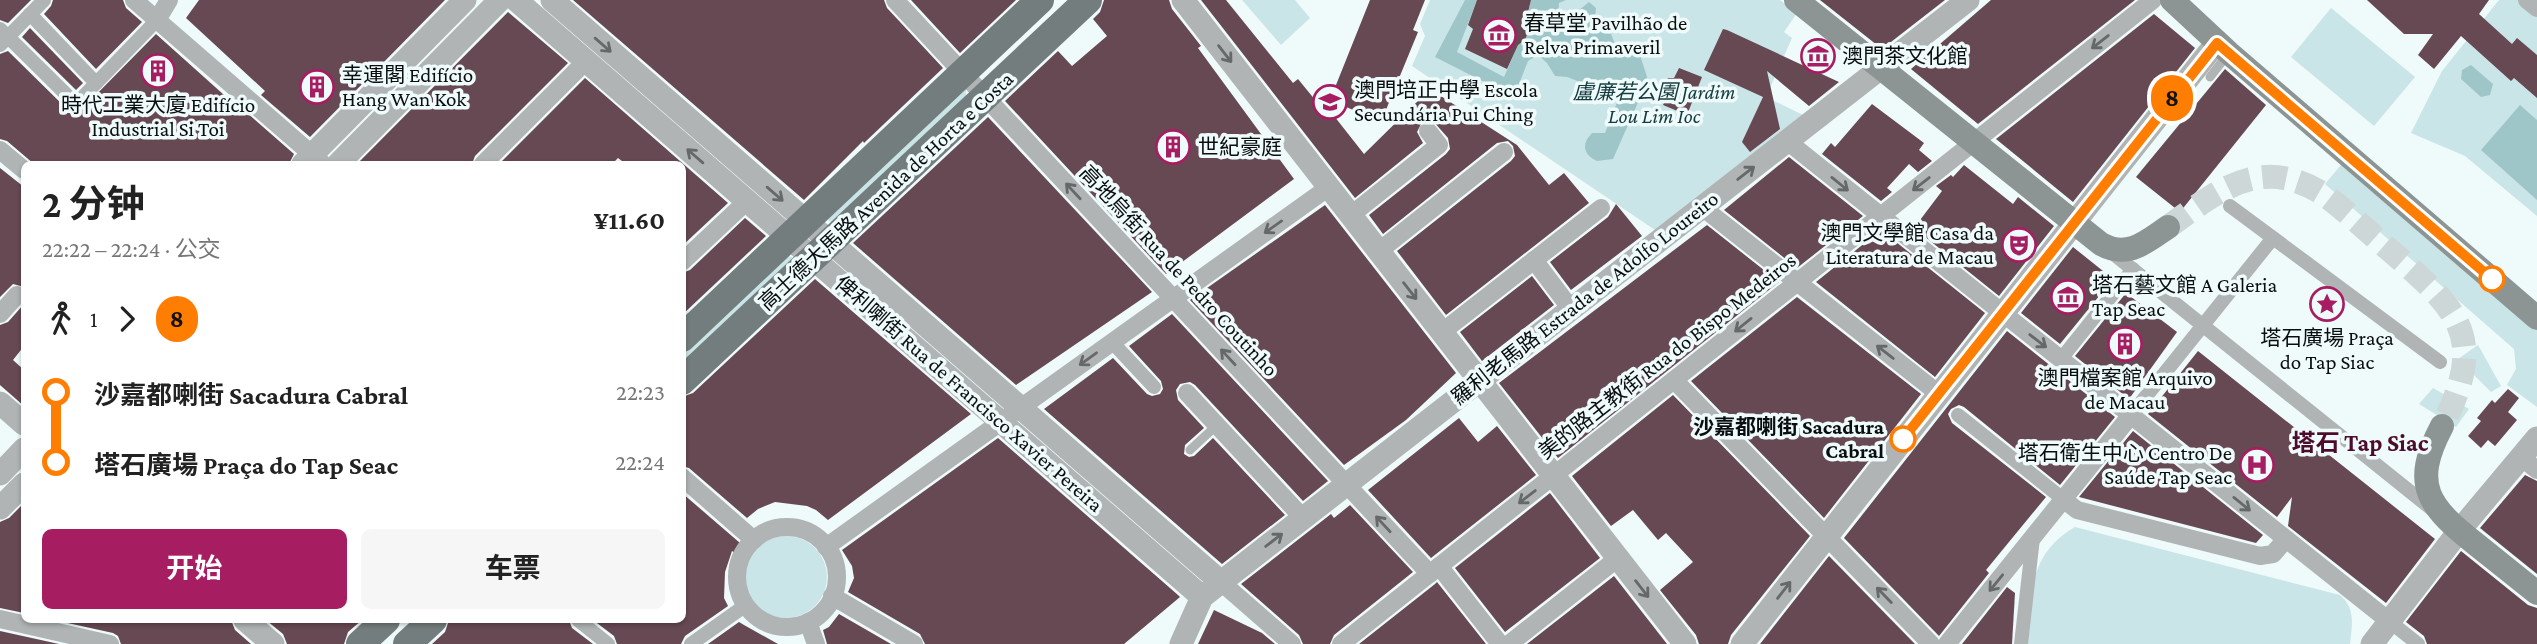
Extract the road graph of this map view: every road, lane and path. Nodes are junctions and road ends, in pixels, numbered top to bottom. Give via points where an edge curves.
1 (44, 0) edge
2 (134, 0) edge
3 (169, 0) edge
4 (465, 0) edge
5 (500, 0) edge
6 (516, 0) edge
7 (552, 0) edge
8 (895, 0) edge
9 (1040, 0) edge
10 (1088, 0) edge
11 (1183, 0) edge
12 (1796, 0) edge
13 (1968, 0) edge
14 (2153, 0) edge
15 (2172, 0) edge
16 (2527, 0) edge
17 (2537, 8) edge
18 (30, 14) junction
19 (157, 20) junction
20 (3, 37) edge
21 (2223, 48) junction
22 (586, 61) junction
23 (1881, 68) junction
24 (963, 73) junction
25 (2210, 78) dead end
26 (96, 83) junction
27 (986, 97) junction
28 (1428, 131) dead end
29 (1787, 141) junction
30 (1973, 143) junction
31 (0, 150) edge
32 (1504, 152) dead end
33 (312, 161) edge
34 (341, 161) edge
35 (486, 161) edge
36 (21, 168) edge
37 (1329, 187) junction
38 (747, 201) junction
39 (2230, 206) dead end
40 (1702, 207) junction
41 (1601, 208) dead end
42 (1351, 215) junction
43 (1880, 217) junction
44 (2074, 223) junction
45 (2168, 227) tunnel mouth
46 (798, 230) junction
47 (2273, 238) junction
48 (2101, 244) junction
49 (823, 251) junction
50 (1379, 251) junction
51 (686, 258) edge
52 (1534, 260) junction
53 (2133, 269) junction
54 (1796, 283) junction
55 (17, 295) dead end
56 (1173, 298) junction
57 (1572, 309) junction
58 (2003, 313) junction
59 (0, 314) edge
60 (2537, 318) edge
61 (2203, 326) junction
62 (1442, 332) junction
63 (686, 334) edge
64 (1112, 342) junction
65 (2061, 359) junction
66 (2440, 362) dead end
67 (686, 377) edge
68 (1480, 380) junction
69 (1674, 380) junction
70 (1153, 387) dead end
71 (1187, 393) dead end
72 (1939, 394) junction
73 (0, 403) edge
74 (1020, 408) junction
75 (1958, 415) dead end
76 (2131, 415) junction
77 (21, 421) edge
78 (1001, 422) junction
79 (1217, 425) junction
80 (2442, 426) tunnel mouth
81 (2537, 438) edge
82 (1190, 450) dead end
83 (21, 452) edge
84 (2529, 463) edge
85 (0, 474) edge
86 (1554, 475) junction
87 (686, 480) edge
88 (2427, 480) junction
89 (1346, 484) junction
90 (21, 487) edge
91 (2063, 499) junction
92 (2486, 499) junction
93 (0, 508) edge
94 (1303, 518) junction
95 (2453, 526) junction
96 (1827, 536) junction
97 (2033, 537) junction
98 (2286, 539) junction
99 (754, 540) junction
100 (826, 547) junction
101 (1618, 558) junction
102 (1435, 570) junction
103 (1220, 582) junction
104 (2537, 593) edge
105 (832, 596) junction
106 (1202, 597) junction
107 (1243, 601) junction
108 (746, 605) junction
109 (0, 619) edge
110 (2389, 621) junction
111 (808, 622) junction
112 (248, 623) edge
113 (383, 623) edge
114 (430, 623) edge
115 (583, 623) edge
116 (67, 639) edge
117 (110, 644) edge
118 (273, 644) edge
119 (360, 644) edge
120 (407, 644) edge
121 (608, 644) edge
122 (691, 644) edge
123 (816, 644) edge
124 (914, 644) edge
125 (1181, 644) edge
126 (1292, 644) edge
127 (1341, 644) edge
128 (1500, 644) edge
129 (1509, 644) edge
130 (1685, 644) edge
131 (1742, 644) edge
132 (1931, 644) edge
133 (1947, 644) edge
134 (2021, 644) edge
135 (2372, 644) edge
136 (2418, 644) edge

1 - 18 street
2 - 19 street
3 - 19 street
4 - 33 street
5 - 34 street
6 - 22 street, 俾利喇街 Rua de Francisco Xavier Pereira
7 -> 46 street, 俾利喇街 Rua de Francisco Xavier Pereira
8 - 24 street, 高地烏街 Rua de Pedro Coutinho
9 - 24 main road, 高士德大馬路 Avenida de Horta e Costa
10 - 27 main road, 高士德大馬路 Avenida de Horta e Costa
11 -> 37 street
12 - 23 main road
13 - 23 street, 羅利老馬路 Estrada de Adolfo Loureiro
14 -> 30 street, 美的路主教街 Rua do Bispo Medeiros
15 - 21 main road
16 - 17 street
18 - 20 street
18 - 26 street
19 - 26 street
19 - 33 street
20 - 26 street via 76,104
21 - 25 lane
21 - 44 street
21 - 60 main road
22 - 35 street
38 -> 22 street, 俾利喇街 Rua de Francisco Xavier Pereira
23 - 29 street, 羅利老馬路 Estrada de Adolfo Loureiro
23 - 30 main road
24 - 27 street, 高地烏街 Rua de Pedro Coutinho
24 - 46 main road, 高士德大馬路 Avenida de Horta e Costa
27 - 49 main road, 高士德大馬路 Avenida de Horta e Costa
56 -> 27 street, 高地烏街 Rua de Pedro Coutinho
28 - 42 street via 1439,145
40 -> 29 street, 羅利老馬路 Estrada de Adolfo Loureiro
29 -> 43 street
30 -> 43 street, 美的路主教街 Rua do Bispo Medeiros
30 - 44 main road
31 - 36 street
32 - 50 street
37 - 42 street
37 -> 56 street
38 - 46 street, 俾利喇街 Rua de Francisco Xavier Pereira
38 - 51 street
39 - 47 street
40 - 54 street
40 - 57 street, 羅利老馬路 Estrada de Adolfo Loureiro
41 - 52 street
42 - 50 street
43 - 54 street, 美的路主教街 Rua do Bispo Medeiros
43 - 58 street
44 - 48 main road
44 - 58 street
45 - 48 main road via 2131,250
46 - 49 street, 俾利喇街 Rua de Francisco Xavier Pereira
46 - 63 main road, 高士德大馬路 Avenida de Horta e Costa
47 - 61 street
47 - 66 street
48 - 53 street
49 - 67 main road, 高士德大馬路 Avenida de Horta e Costa
49 - 74 street, 俾利喇街 Rua de Francisco Xavier Pereira
49 - 78 street, 俾利喇街 Rua de Francisco Xavier Pereira
50 -> 62 street
52 - 57 street
52 - 62 street
53 - 61 street
53 - 65 street
54 -> 69 street, 美的路主教街 Rua do Bispo Medeiros
72 -> 54 street
55 - 59 street
56 - 64 street
89 -> 56 street, 高地烏街 Rua de Pedro Coutinho
57 - 68 street, 羅利老馬路 Estrada de Adolfo Loureiro
58 -> 65 street
58 - 72 street
61 - 76 street
61 - 95 street
62 - 68 street
64 - 70 street
64 -> 74 street
65 - 76 street
68 - 86 street
68 - 89 street, 羅利老馬路 Estrada de Adolfo Loureiro
69 - 86 street, 美的路主教街 Rua do Bispo Medeiros
69 - 96 street
71 - 79 street
72 - 96 street
73 - 77 street
74 - 78 street
74 - 103 street, 俾利喇街 Rua de Francisco Xavier Pereira
75 - 91 street
76 - 91 street
76 -> 98 street
78 - 100 street
78 - 106 street, 俾利喇街 Rua de Francisco Xavier Pereira
79 - 82 lane
79 - 94 street
80 - 88 main road via 2429,454
81 - 84 street
83 - 85 street
84 - 92 street
86 - 101 street
86 -> 102 street, 美的路主教街 Rua do Bispo Medeiros
87 - 99 street
88 - 92 street via 2434,496 2447,506 2470,508
88 - 95 main road via 2435,505
89 - 94 street, 羅利老馬路 Estrada de Adolfo Loureiro
102 -> 89 street, 高地烏街 Rua de Pedro Coutinho
90 - 93 street
91 - 97 street
91 - 98 street via 2077,510 2260,556 2276,552
92 - 95 street
103 -> 94 street, 羅利老馬路 Estrada de Adolfo Loureiro
95 - 104 main road
95 - 110 street
131 -> 96 street
132 -> 96 street
97 -> 133 street
97 - 134 street
98 - 110 street
99 - 100 street via 786,527 810,533
99 - 108 street via 741,557 738,573
100 - 105 street via 836,572
101 - 129 street
101 -> 130 street
102 - 127 street, 美的路主教街 Rua do Bispo Medeiros
102 - 128 street, 高地烏街 Rua de Pedro Coutinho
103 - 106 street, 羅利老馬路 Estrada de Adolfo Loureiro
103 - 107 street, 俾利喇街 Rua de Francisco Xavier Pereira
105 - 111 street via 824,610
105 - 124 street
106 - 107 street
106 - 125 street
107 - 126 street, 俾利喇街 Rua de Francisco Xavier Pereira
108 - 111 street via 771,624
108 - 122 street
109 - 116 street
110 - 135 street
110 - 136 street
111 - 123 street
112 - 118 street
113 - 119 main road
114 - 120 main road
115 - 121 street
116 - 117 street

